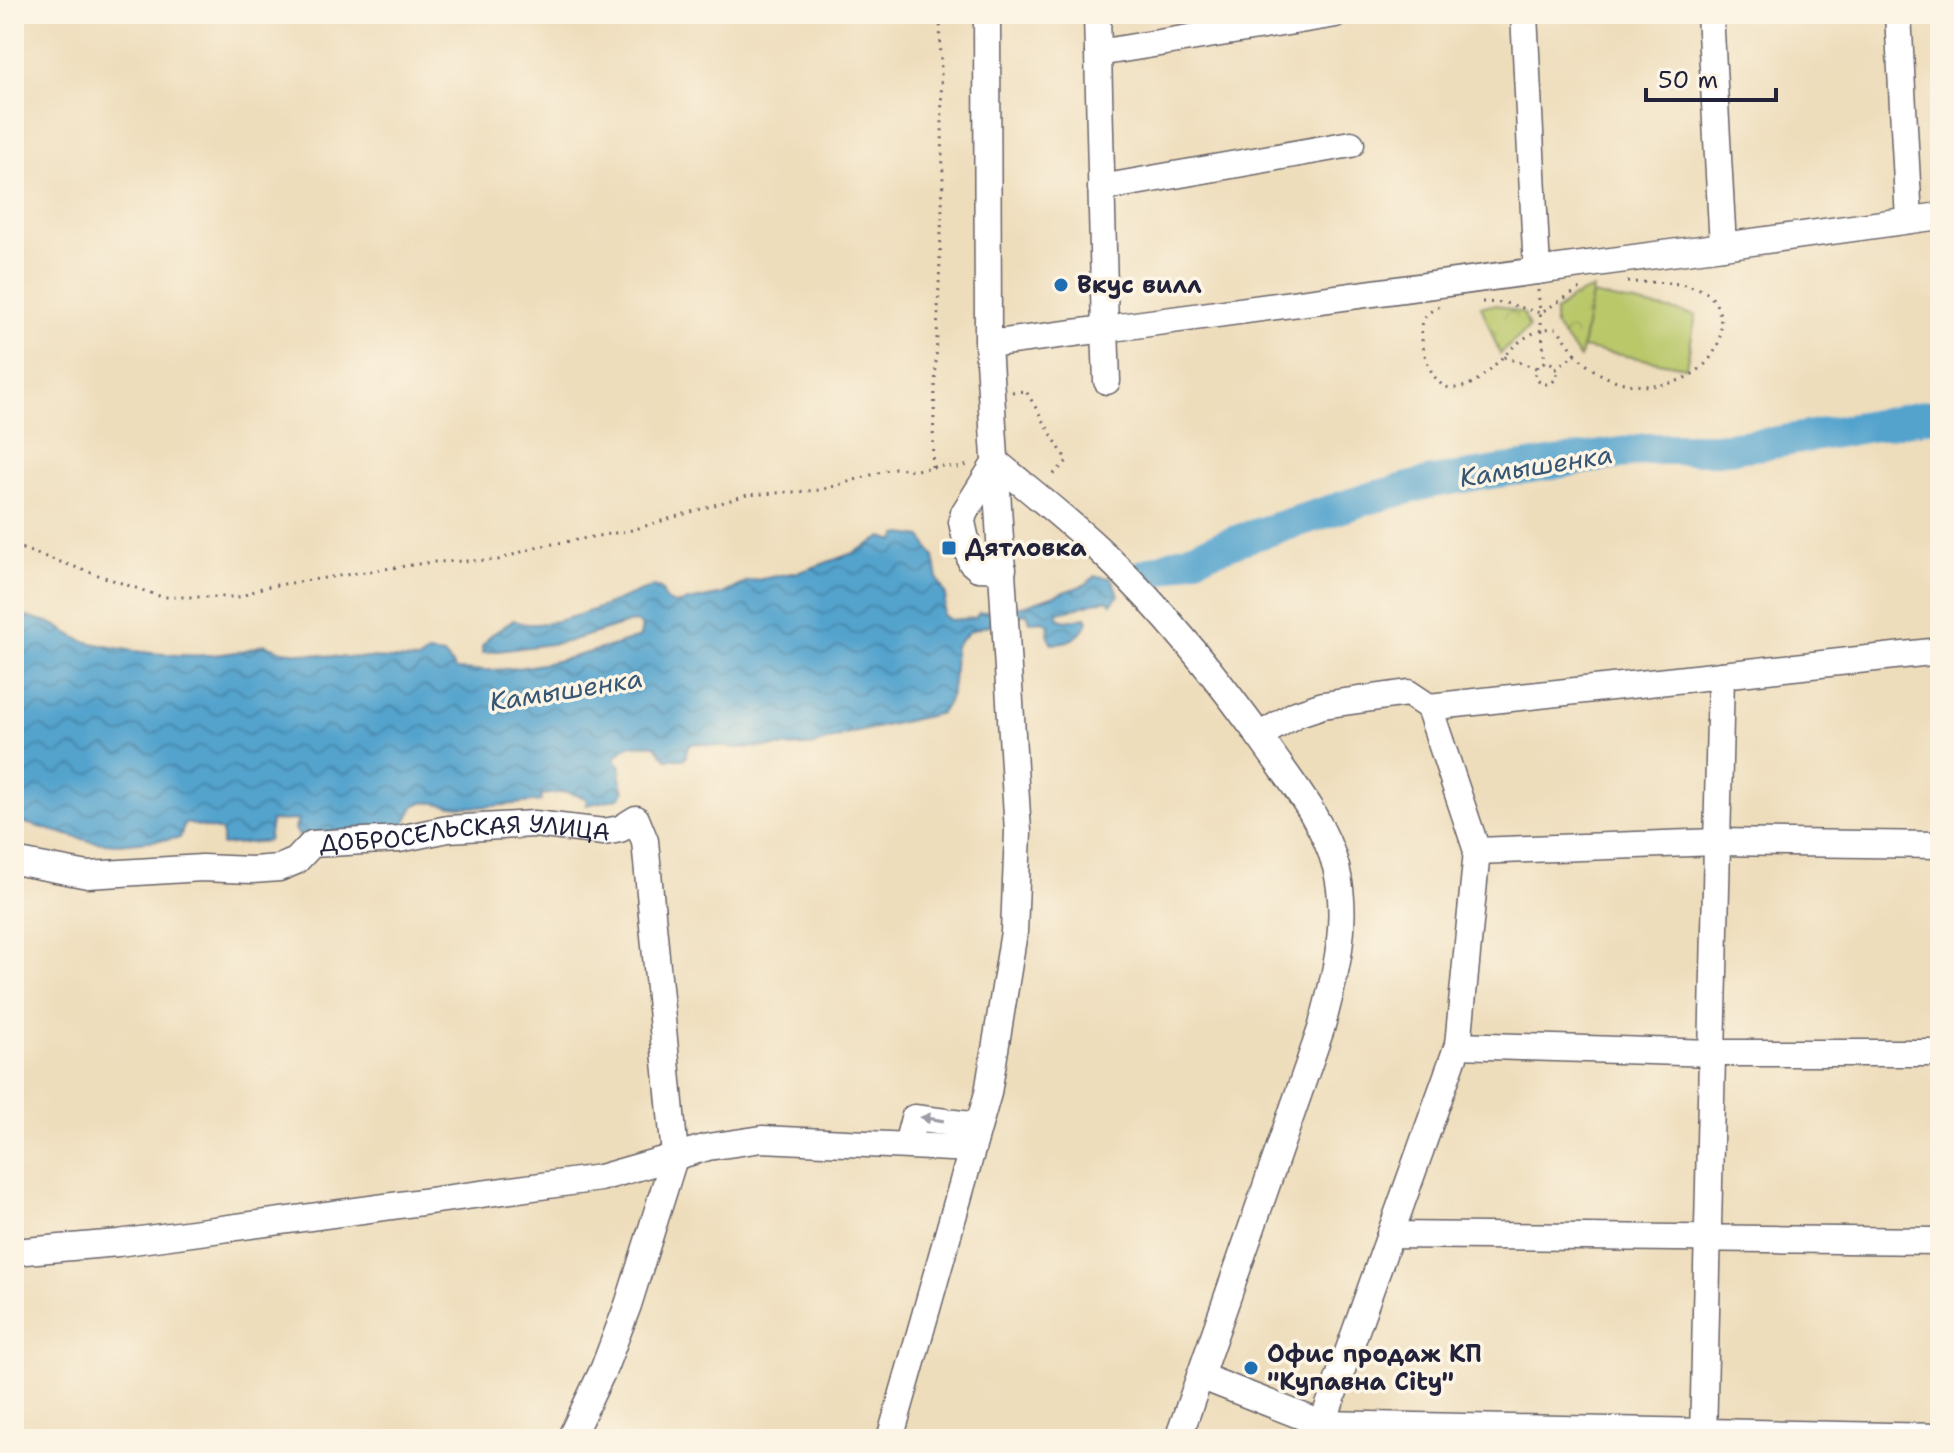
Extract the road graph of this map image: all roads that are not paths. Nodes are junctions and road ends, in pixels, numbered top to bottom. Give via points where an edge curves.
1 (987, 14) edge
2 (1097, 14) edge
3 (1336, 14) edge
4 (1524, 14) edge
5 (1710, 14) edge
6 (1898, 14) edge
7 (1098, 53) junction
8 (1351, 144) dead end
9 (1101, 188) junction
10 (1940, 216) edge
11 (1909, 220) junction
12 (1723, 246) junction
13 (1537, 271) junction
14 (1105, 329) junction
15 (988, 344) junction
16 (1107, 381) dead end
17 (984, 463) junction
18 (1003, 569) junction
19 (1940, 651) edge
20 (1721, 675) junction
21 (1429, 707) junction
22 (1259, 736) junction
23 (1717, 842) junction
24 (1940, 845) edge
25 (1477, 851) junction
26 (14, 861) edge
27 (1458, 1045) junction
28 (1713, 1053) junction
29 (1940, 1053) edge
30 (975, 1138) junction
31 (675, 1155) junction
32 (1390, 1235) junction
33 (1709, 1239) junction
34 (1940, 1241) edge
35 (14, 1252) edge
36 (1200, 1376) junction
37 (1319, 1432) edge
38 (1704, 1435) edge
39 (1940, 1437) edge
40 (570, 1439) edge
41 (890, 1439) edge
42 (1178, 1439) edge

1 - 15 street
2 - 7 street
3 - 7 street
4 - 13 street
5 - 12 street
6 - 11 street
7 - 9 street
8 - 9 street
9 - 14 street
10 - 11 street
11 - 12 street
12 - 13 street
13 - 14 street
14 - 15 street
14 - 16 street
15 - 17 street
17 - 18 street
17 - 18 street via 962,522 971,562 978,568
17 - 22 street via 1108,558
18 - 30 street via 1017,900 996,1055
19 - 20 street
20 - 21 street
20 - 23 street
21 - 22 street via 1408,693 1323,705
21 - 25 street
22 - 36 street via 1330,849 1340,889 1341,937 1321,1029
23 - 24 street
23 - 25 street
23 - 28 street
25 - 27 street
26 - 31 street, ДОБРОСЕЛЬСКАЯ УЛИЦА via 88,875 252,870 296,861 312,844 534,824 604,832 636,819 645,841
27 - 28 street
27 - 32 street
28 - 29 street
28 - 33 street
30 - 31 street via 907,1145 762,1139
30 - 41 street
31 - 35 street via 600,1178
31 - 40 street via 628,1305
32 - 33 street
32 - 37 street
33 - 34 street
33 - 38 street
36 - 37 street
36 - 42 street
37 - 38 street
38 - 39 street

